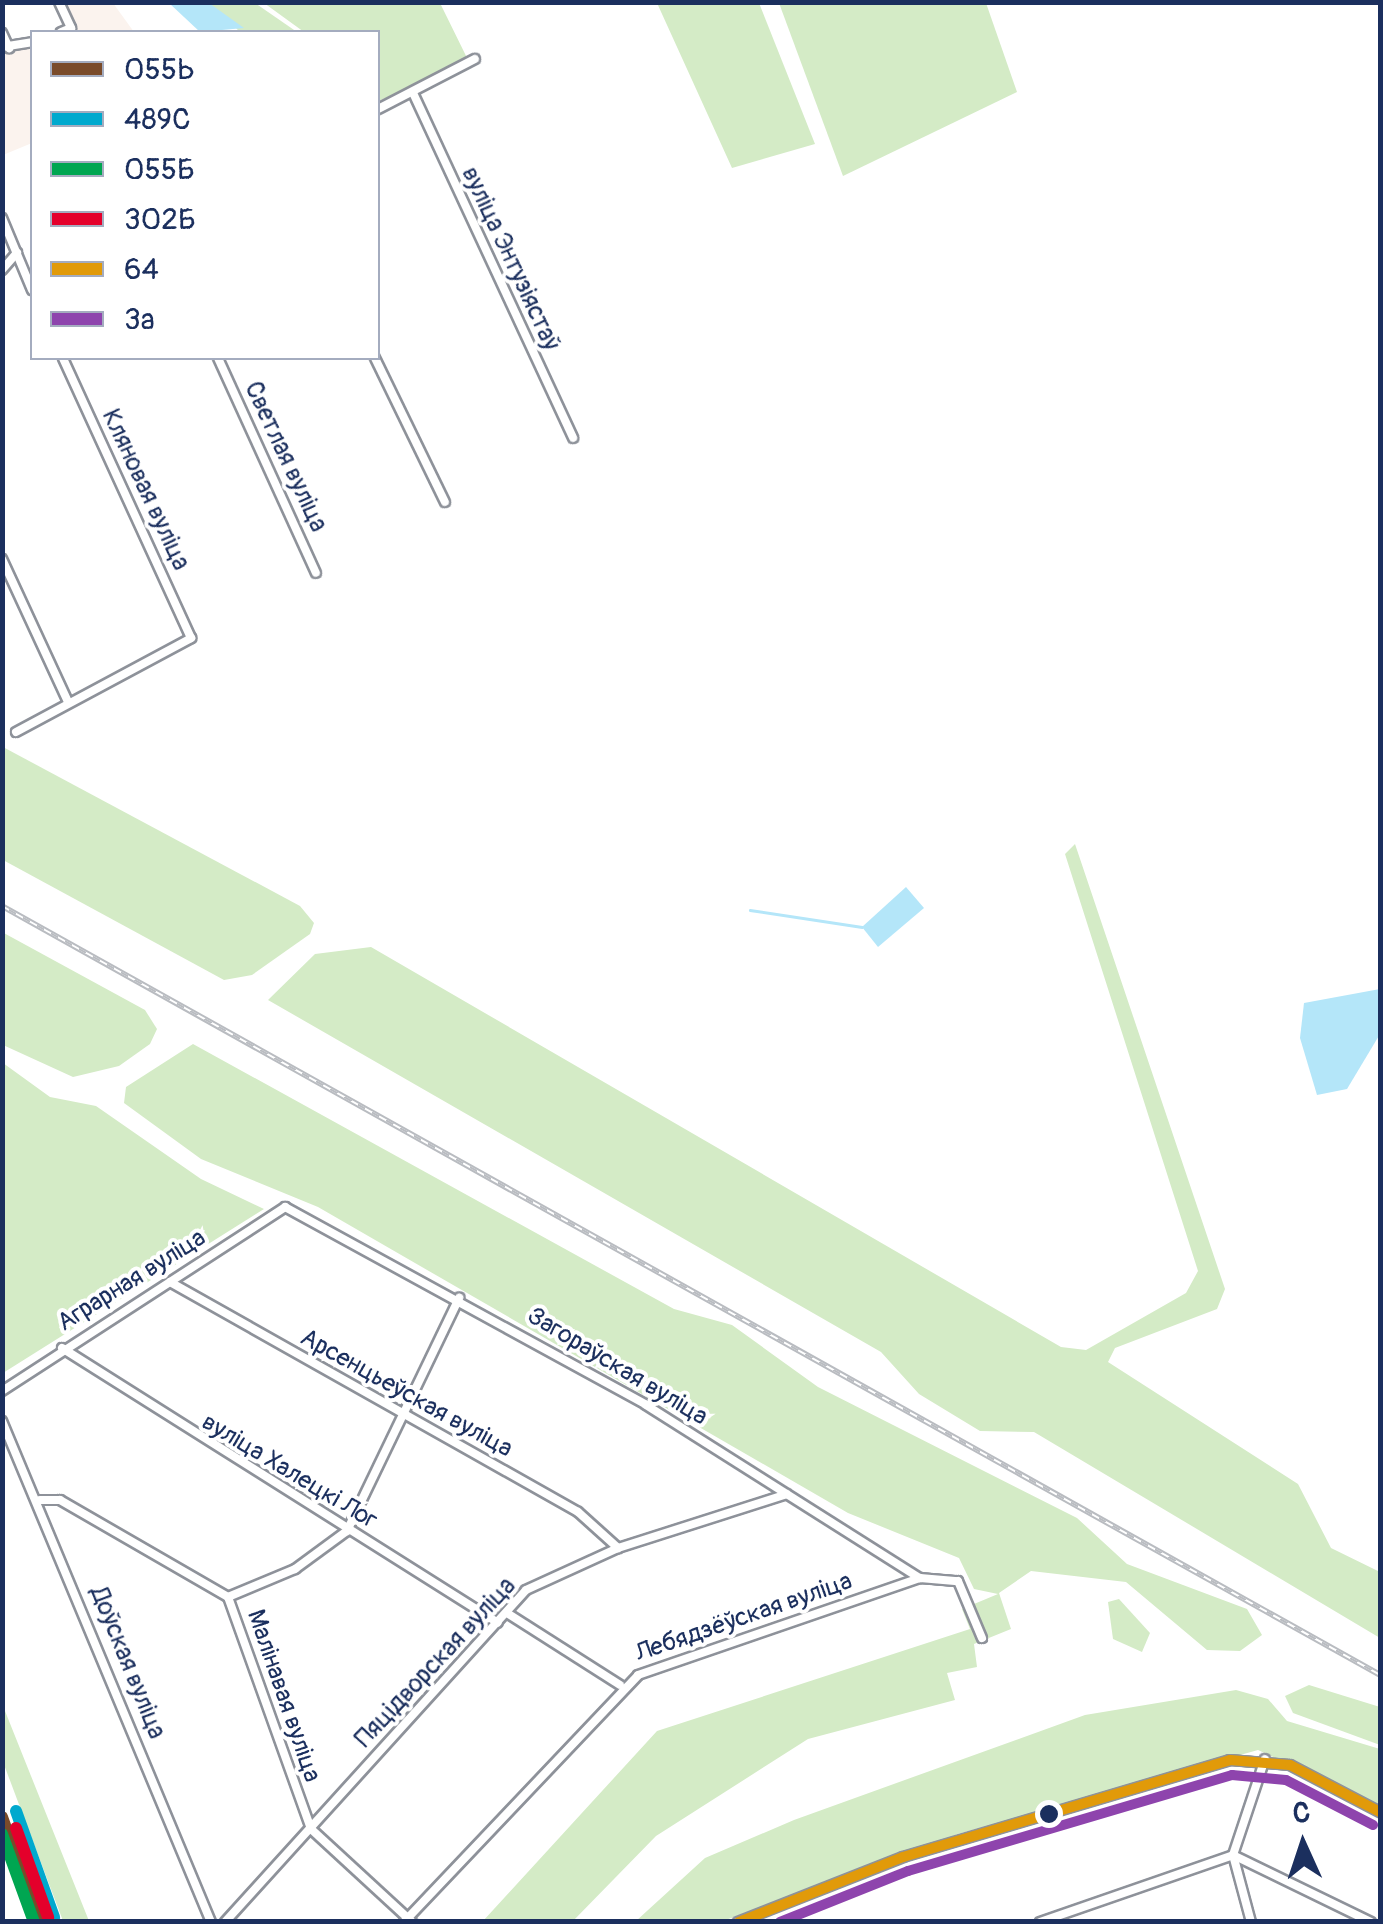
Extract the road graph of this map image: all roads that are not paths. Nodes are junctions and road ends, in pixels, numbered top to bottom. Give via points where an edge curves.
1 (59, 2) edge
2 (66, 30) edge
3 (2, 33) edge
4 (6, 47) edge
5 (475, 59) dead end
6 (414, 95) junction
7 (380, 107) edge
8 (2, 218) edge
9 (17, 254) junction
10 (30, 261) edge
11 (22, 265) junction
12 (2, 270) edge
13 (30, 285) edge
14 (64, 360) edge
15 (219, 360) edge
16 (376, 360) edge
17 (574, 438) dead end
18 (444, 502) dead end
19 (2, 560) edge
20 (316, 572) dead end
21 (7, 581) edge
22 (68, 702) junction
23 (16, 732) dead end
24 (285, 1207) joint
25 (170, 1282) junction
26 (460, 1298) junction
27 (62, 1348) junction
28 (2, 1391) edge
29 (397, 1415) junction
30 (2, 1421) edge
31 (787, 1494) junction
32 (40, 1500) junction
33 (347, 1531) junction
34 (618, 1548) junction
35 (920, 1578) junction
36 (228, 1597) junction
37 (507, 1613) junction
38 (498, 1623) junction
39 (982, 1638) dead end
40 (620, 1685) junction
41 (1265, 1759) junction
42 (1380, 1812) edge
43 (311, 1829) junction
44 (1233, 1855) junction
45 (408, 1920) edge
46 (211, 1922) edge
47 (225, 1922) edge
48 (738, 1922) edge
49 (1040, 1922) edge
50 (1251, 1922) edge
51 (1372, 1922) edge

1 - 2 street
3 - 4 street
5 - 6 street
6 - 7 street
6 - 17 street, вуліца Энтузіястаў
8 - 9 street
9 - 11 street
9 - 12 street
10 - 11 street
11 - 13 street
14 - 22 street, Кляновая вуліца via 191,638
15 - 20 street, Светлая вуліца
16 - 18 street
19 - 21 street
21 - 22 street
22 - 23 street
24 - 25 street, Аграрная вуліца
24 - 26 street, Загораўская вуліца
25 - 27 street, Аграрная вуліца
25 - 29 street, Арсенцьеўская вуліца
26 - 29 street
26 - 31 street, Загораўская вуліца
27 - 28 street, Аграрная вуліца
27 - 33 street, вуліца Халецкі Лог
29 - 33 street
29 - 34 street, Арсенцьеўская вуліца via 578,1512
30 - 32 street, Доўская вуліца
31 - 34 street, Пяцідворская вуліца
31 - 35 street, Загораўская вуліца
32 - 36 street, Малінавая вуліца via 60,1500
32 - 46 street, Доўская вуліца
33 - 36 street via 296,1569
33 - 38 street, вуліца Халецкі Лог
34 - 37 street, Пяцідворская вуліца via 526,1590
35 - 39 street via 958,1581
35 - 40 street, Лебядзёўская вуліца
36 - 43 street, Малінавая вуліца
37 - 38 street, Пяцідворская вуліца
37 - 40 street
38 - 43 street, Пяцідворская вуліца
40 - 45 street, Лебядзёўская вуліца
41 - 42 street
41 - 44 street
41 - 48 street via 1190,1771 942,1845
43 - 45 street, Малінавая вуліца
43 - 47 street, Пяцідворская вуліца
44 - 49 street
44 - 50 street
44 - 51 street

